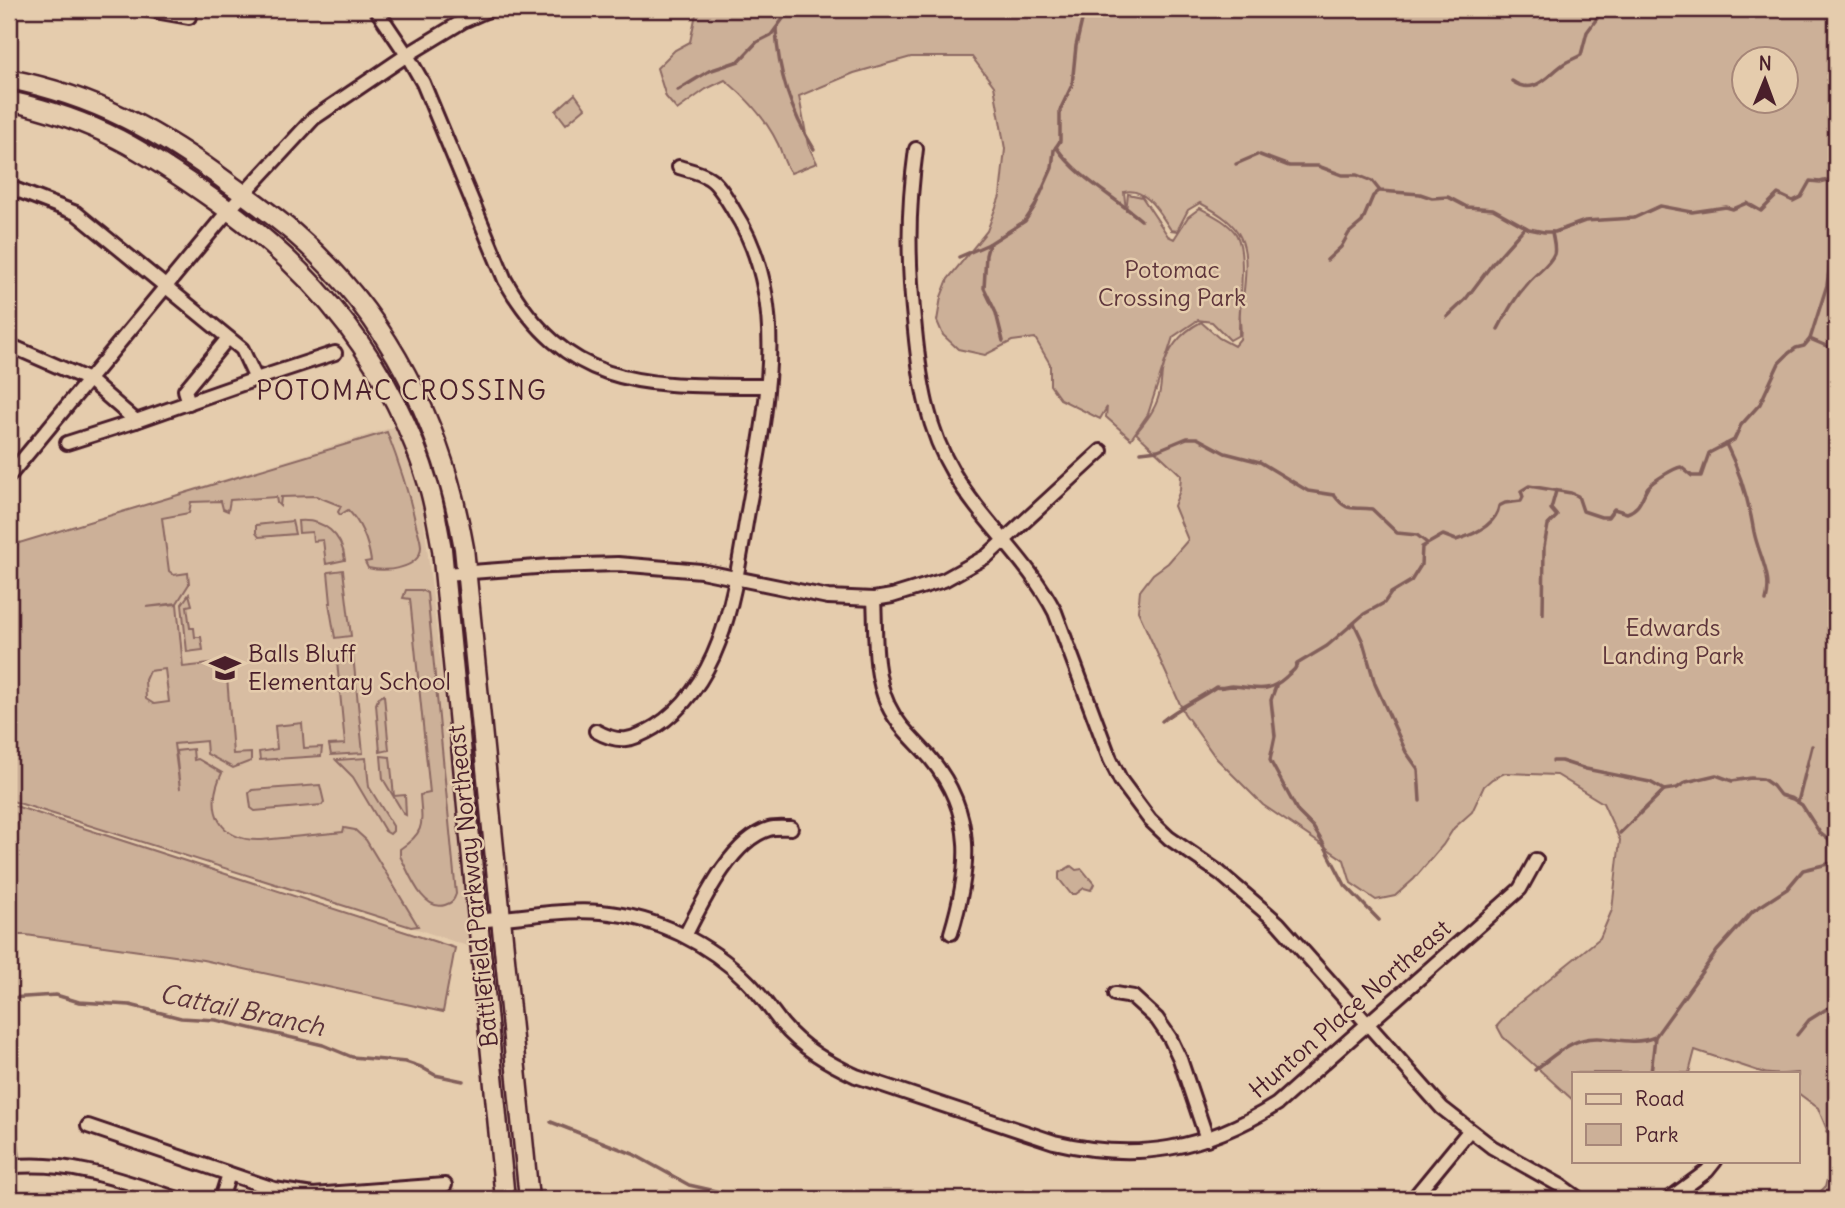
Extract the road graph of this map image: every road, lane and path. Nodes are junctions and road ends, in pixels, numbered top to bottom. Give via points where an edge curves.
1 (143, 9) edge
2 (376, 9) edge
3 (490, 9) edge
4 (189, 17) dead end
5 (407, 55) junction
6 (9, 79) edge
7 (9, 101) edge
8 (916, 149) dead end
9 (679, 167) dead end
10 (9, 187) edge
11 (244, 194) junction
12 (229, 210) junction
13 (166, 286) junction
14 (228, 338) junction
15 (9, 345) edge
16 (335, 353) dead end
17 (256, 379) junction
18 (89, 380) junction
19 (767, 386) junction
20 (189, 403) junction
21 (136, 421) junction
22 (67, 443) dead end
23 (1101, 451) dead end
24 (9, 476) edge
25 (1005, 541) junction
26 (467, 573) junction
27 (445, 574) junction
28 (736, 577) junction
29 (874, 599) junction
30 (596, 731) dead end
31 (791, 828) dead end
32 (1535, 860) dead end
33 (501, 918) junction
34 (478, 920) junction
35 (951, 933) dead end
36 (685, 936) junction
37 (1115, 994) dead end
38 (1366, 1024) junction
39 (88, 1126) dead end
40 (1469, 1131) junction
41 (9, 1135) edge
42 (1207, 1139) junction
43 (1714, 1162) edge
44 (11, 1167) edge
45 (229, 1174) junction
46 (445, 1185) dead end
47 (178, 1199) edge
48 (221, 1199) edge
49 (505, 1199) edge
50 (528, 1199) edge
51 (1413, 1199) edge
52 (1579, 1199) edge
53 (1669, 1199) edge

1 - 4 street
2 - 5 street
3 - 5 street
5 - 11 street via 314,118
5 - 19 street via 436,111 505,280 545,335 582,362 628,380
6 - 11 main road, Battlefield Parkway Northeast via 55,89 127,118 181,148
7 - 12 main road, Battlefield Parkway Northeast via 116,136
8 - 25 street via 909,271 923,395 953,473
9 - 19 street via 710,178 751,241 769,313
10 - 13 street via 76,213
11 - 12 street
11 - 26 main road, Battlefield Parkway Northeast via 326,263 395,354 441,451 459,515
12 - 13 street
12 - 27 main road, Battlefield Parkway Northeast via 313,283 375,365 419,458
13 - 14 street
13 - 18 street
14 - 17 street via 242,349
14 - 20 street via 185,390
15 - 18 street
16 - 17 street
17 - 20 street
18 - 21 street
18 - 24 street
19 - 28 street
20 - 21 street
21 - 22 street
23 - 25 street
25 - 29 street via 944,580
25 - 38 street via 1055,612 1110,759 1135,802 1169,838 1220,873 1278,923
26 - 27 street
26 - 28 street via 618,564
26 - 33 main road, Battlefield Parkway Northeast
27 - 34 main road, Battlefield Parkway Northeast
28 - 29 street via 828,597
28 - 30 street via 716,651 679,708 631,739 611,739
29 - 35 street via 881,688 898,722 944,777 961,814 966,869
31 - 36 street via 766,830 738,852 710,887
32 - 38 street, Hunton Place Northeast via 1520,889
33 - 34 street, Hunton Place Northeast
33 - 36 street, Hunton Place Northeast via 601,912 651,922
33 - 50 main road, Battlefield Parkway Northeast
34 - 49 main road, Battlefield Parkway Northeast
36 - 42 street, Hunton Place Northeast via 750,984 799,1041 856,1076 1081,1149 1163,1150
37 - 42 street via 1133,997 1170,1038
38 - 40 street via 1442,1108
38 - 42 street, Hunton Place Northeast via 1277,1104
39 - 45 street
40 - 51 street
40 - 52 street
41 - 44 street
43 - 53 street
44 - 47 street via 83,1169
45 - 46 street via 274,1189 313,1195
45 - 48 street

